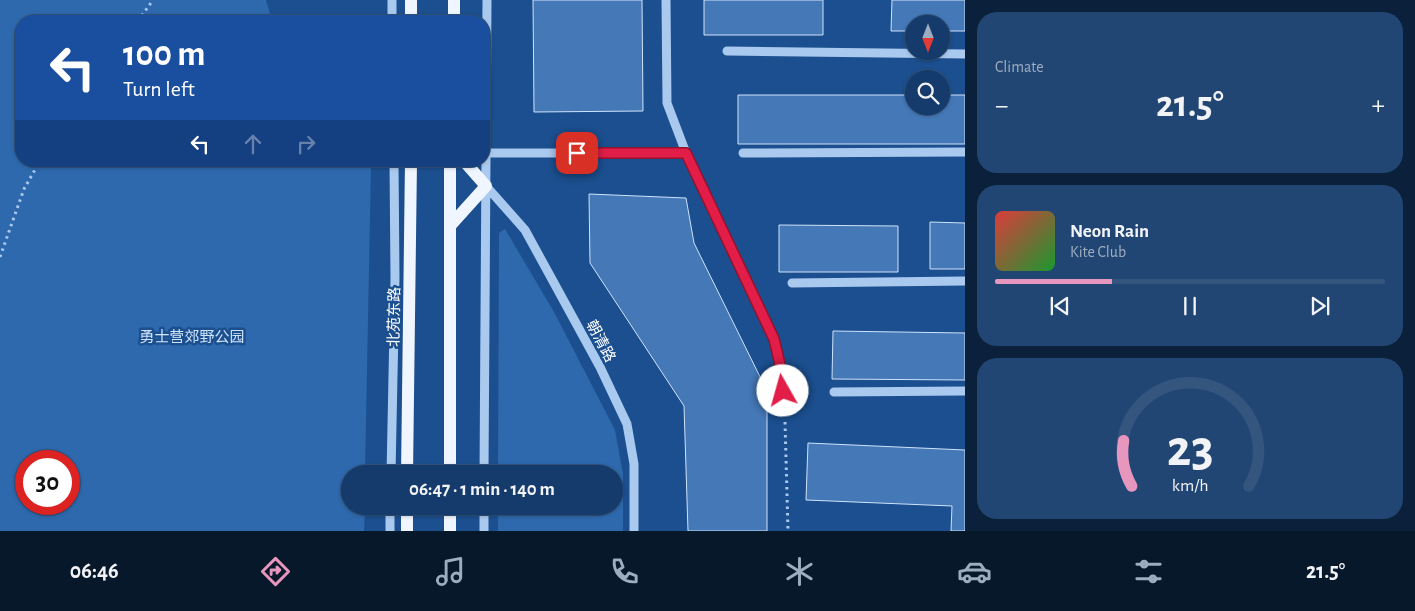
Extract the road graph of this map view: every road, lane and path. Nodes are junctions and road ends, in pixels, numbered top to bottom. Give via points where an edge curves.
1 (153, 0) edge
2 (392, 0) edge
3 (411, 0) edge
4 (454, 0) edge
5 (487, 0) edge
6 (666, 0) edge
7 (142, 15) edge
8 (392, 15) edge
9 (411, 15) edge
10 (454, 15) edge
11 (487, 15) edge
12 (727, 51) dead end
13 (965, 54) edge
14 (965, 152) edge
15 (490, 153) edge
16 (686, 153) junction
17 (744, 153) dead end
18 (37, 167) edge
19 (394, 167) edge
20 (410, 167) edge
21 (450, 167) edge
22 (469, 167) edge
23 (486, 167) edge
24 (486, 186) junction
25 (450, 226) junction
26 (0, 257) edge
27 (965, 281) edge
28 (792, 283) dead end
29 (965, 391) edge
30 (834, 392) dead end
31 (785, 409) joint
32 (391, 465) edge
33 (408, 465) edge
34 (450, 465) edge
35 (484, 465) edge
36 (390, 515) edge
37 (407, 515) edge
38 (450, 515) edge
39 (484, 515) edge
40 (390, 531) edge
41 (407, 531) edge
42 (450, 531) edge
43 (484, 531) edge
44 (634, 531) edge
45 (788, 531) edge

1 - 7 path
2 - 8 street
3 - 9 main road
4 - 10 main road
5 - 11 street
6 - 16 street via 668,103
12 - 13 street
14 - 17 street
15 - 16 street
16 - 31 street via 774,339 782,373
18 - 26 path via 24,189
19 - 32 street
20 - 33 main road, 北苑东路
21 - 25 main road
22 - 24 main road
23 - 24 street
24 - 25 main road
24 - 35 street
24 - 44 street, 朝清路 via 525,230 600,367 627,424 634,464
25 - 34 main road
27 - 28 street
29 - 30 street
31 - 45 path
36 - 40 street
37 - 41 main road
38 - 42 main road
39 - 43 street

